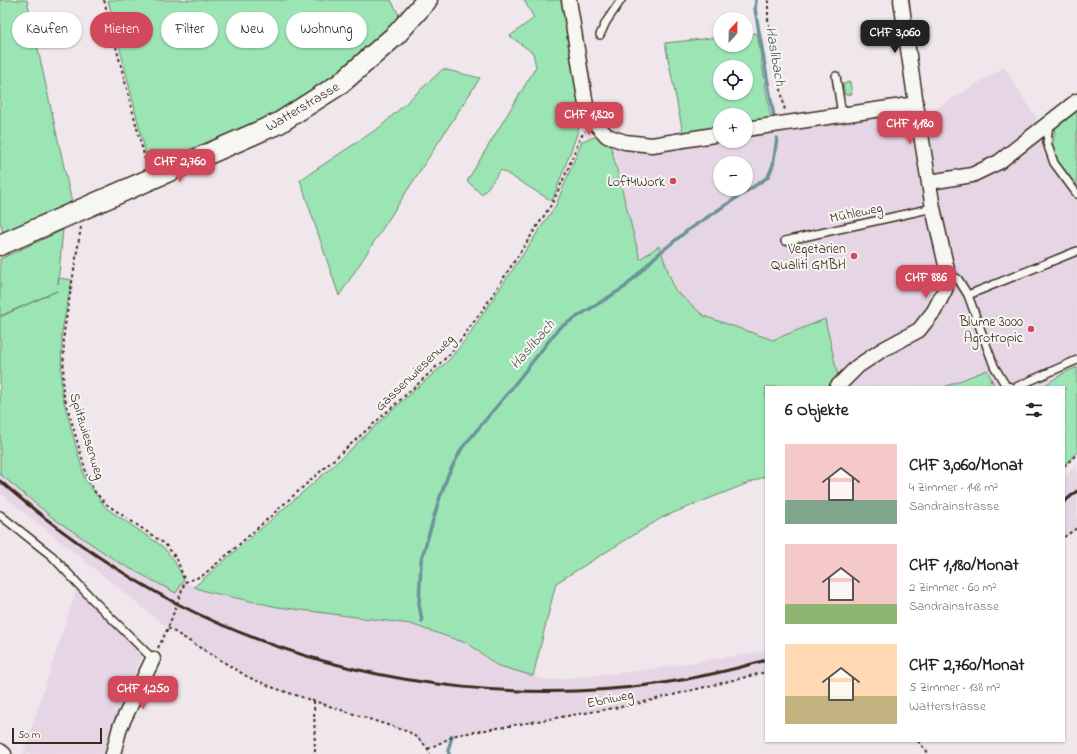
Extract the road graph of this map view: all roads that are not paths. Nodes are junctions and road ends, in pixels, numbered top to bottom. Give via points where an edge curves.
1 (426, 0) edge
2 (569, 0) edge
3 (621, 0) edge
4 (901, 0) edge
5 (600, 35) dead end
6 (836, 76) dead end
7 (1077, 101) edge
8 (916, 104) junction
9 (842, 115) junction
10 (1049, 123) junction
11 (753, 128) edge
12 (713, 135) edge
13 (930, 182) junction
14 (1077, 194) edge
15 (933, 208) junction
16 (785, 241) dead end
17 (0, 245) edge
18 (1077, 251) edge
19 (948, 274) junction
20 (968, 295) junction
21 (1077, 360) edge
22 (838, 386) edge
23 (1006, 386) edge
24 (1018, 386) edge
25 (0, 515) edge
26 (153, 659) joint
27 (0, 751) edge
28 (4, 754) edge
29 (113, 754) edge

1 - 17 street, Watterstrasse via 397,34 340,84 279,123
2 - 12 street via 586,105 593,121 607,136 625,142 652,145
3 - 5 lane
4 - 8 street
6 - 9 lane
7 - 10 street
8 - 9 street
8 - 13 street
9 - 11 street
10 - 13 street via 999,162 972,175
10 - 14 lane via 1047,143 1054,163
13 - 15 street
15 - 16 lane, Mühleweg
15 - 19 street
18 - 20 lane
19 - 20 lane via 958,279
19 - 22 street via 945,290 934,311 919,330 858,366
20 - 23 lane via 994,366
21 - 24 lane
25 - 26 lane via 52,556
26 - 29 street via 120,727
27 - 28 street

